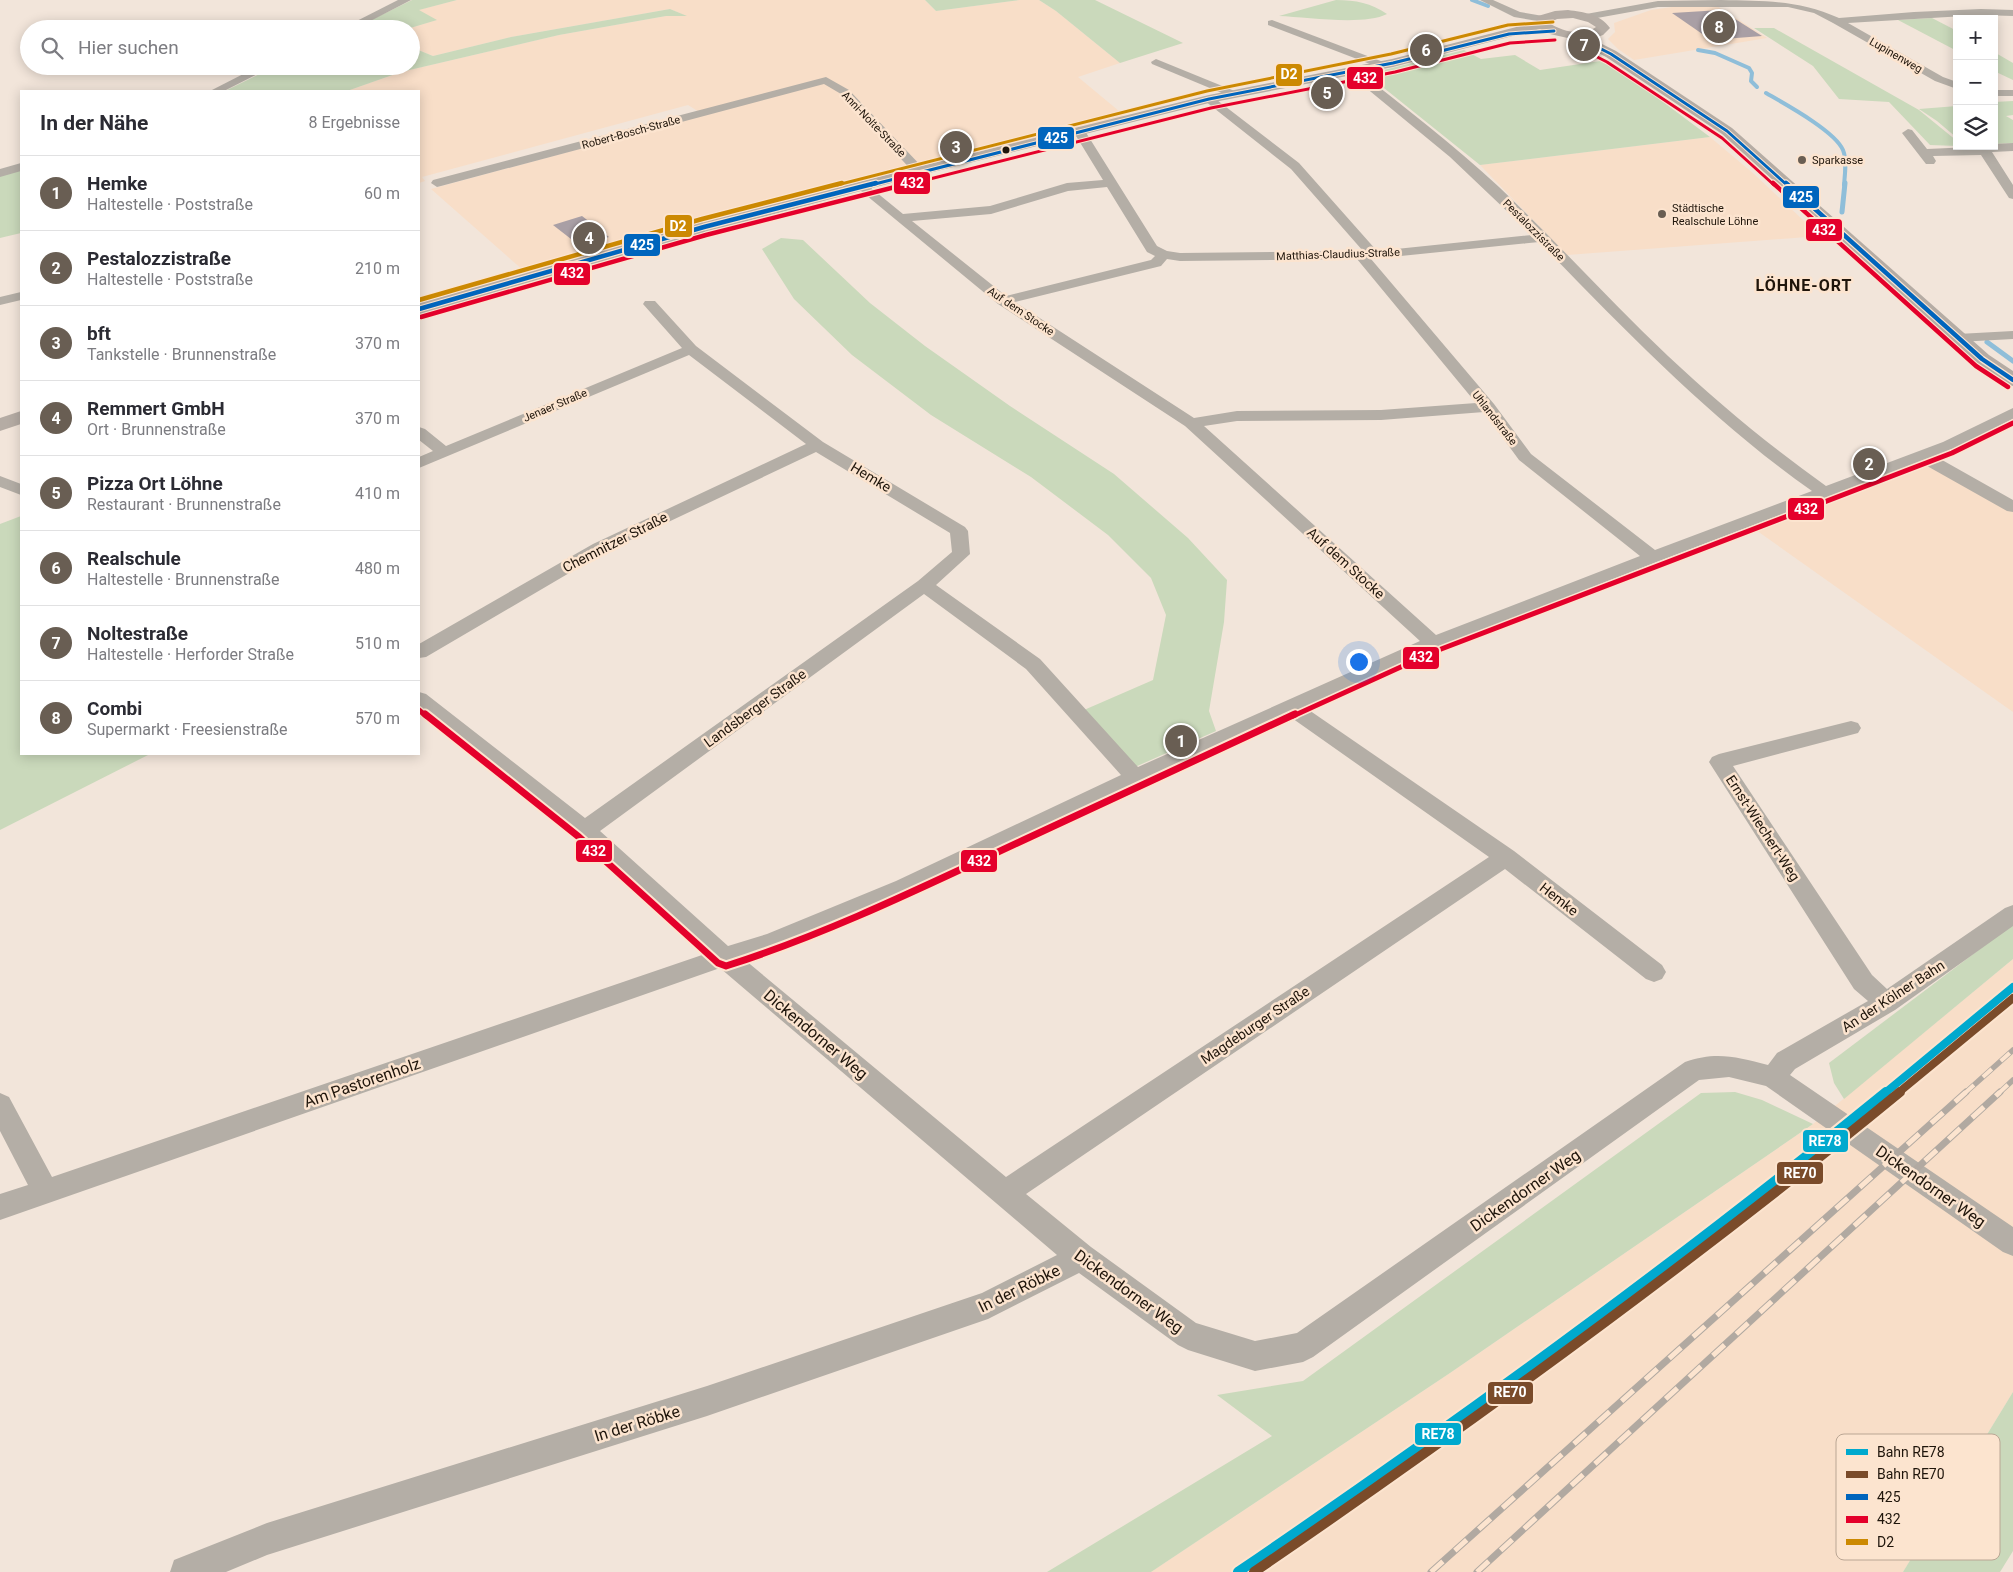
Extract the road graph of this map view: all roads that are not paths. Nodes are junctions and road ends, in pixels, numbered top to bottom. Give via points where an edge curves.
1 (406, 0) edge
2 (1485, 0) edge
3 (1986, 0) edge
4 (1622, 11) junction
5 (2008, 13) edge
6 (1551, 16) junction
7 (1586, 17) junction
8 (365, 20) edge
9 (1837, 21) junction
10 (2013, 22) edge
11 (1272, 23) dead end
12 (1597, 28) junction
13 (1574, 35) junction
14 (1606, 51) junction
15 (1156, 62) dead end
16 (1382, 65) junction
17 (1352, 71) junction
18 (249, 75) edge
19 (826, 80) joint
20 (1953, 84) edge
21 (218, 90) edge
22 (1998, 93) edge
23 (2013, 93) edge
24 (1233, 94) junction
25 (1209, 99) junction
26 (1079, 131) junction
27 (1908, 133) dead end
28 (2013, 147) edge
29 (1998, 149) edge
30 (1987, 150) joint
31 (20, 167) edge
32 (919, 171) junction
33 (0, 173) edge
34 (1111, 183) junction
35 (436, 184) dead end
36 (861, 186) junction
37 (2013, 195) edge
38 (900, 218) junction
39 (1541, 238) junction
40 (1164, 255) junction
41 (1367, 255) junction
42 (20, 296) edge
43 (0, 301) edge
44 (1003, 301) junction
45 (650, 304) dead end
46 (420, 309) edge
47 (2013, 334) edge
48 (1958, 338) junction
49 (691, 349) junction
50 (2013, 380) edge
51 (1488, 407) junction
52 (2013, 413) edge
53 (20, 417) edge
54 (1192, 423) junction
55 (0, 425) edge
56 (420, 433) edge
57 (817, 445) junction
58 (444, 452) junction
59 (1921, 455) junction
60 (420, 463) edge
61 (0, 481) edge
62 (20, 490) edge
63 (1824, 492) junction
64 (2013, 507) edge
65 (1653, 557) junction
66 (924, 585) junction
67 (1433, 643) junction
68 (420, 651) edge
69 (420, 700) edge
70 (1290, 707) junction
71 (1851, 728) dead end
72 (1135, 777) junction
73 (584, 830) junction
74 (1506, 857) junction
75 (2013, 914) edge
76 (724, 957) junction
77 (1654, 972) dead end
78 (1886, 1003) junction
79 (1773, 1077) junction
80 (0, 1105) edge
81 (45, 1191) junction
82 (1004, 1193) junction
83 (0, 1207) edge
84 (2013, 1243) edge
85 (1081, 1257) junction
86 (186, 1572) edge

1 - 8 street
2 - 6 street via 1525,17
3 - 5 street
4 - 7 street
4 - 9 street, Lupinenweg via 1658,4 1779,3 1803,7
4 - 12 street
5 - 9 street
5 - 10 street
6 - 7 street
6 - 13 street
6 - 16 street via 1509,34
7 - 12 street
9 - 20 street, Lupinenweg
11 - 16 street
12 - 13 street
12 - 14 street
13 - 14 street
14 - 48 street via 1727,131
15 - 24 street
16 - 17 street
17 - 24 street
17 - 39 street, Pestalozzistraße via 1451,149
18 - 21 street
19 - 32 street, Anni-Nolte-Straße via 845,92
19 - 35 street, Robert-Bosch-Straße
22 - 23 street
24 - 25 street
25 - 26 street
25 - 41 street, Uhlandstraße via 1295,166
26 - 32 street
26 - 34 street
27 - 30 street via 1927,158
28 - 29 street
30 - 37 street
31 - 33 street
32 - 36 street
34 - 38 street via 1068,187 991,210
34 - 40 street via 1152,249
36 - 38 street, Auf dem Stocke
36 - 46 street
38 - 44 street, Auf dem Stocke
39 - 41 street, Matthias-Claudius-Straße
39 - 63 street, Pestalozzistraße via 1690,387 1769,453
40 - 41 street, Matthias-Claudius-Straße via 1180,258
40 - 44 street via 1156,263
41 - 51 street, Uhlandstraße
42 - 43 street
44 - 54 street, Auf dem Stocke
45 - 49 street, Hemke
47 - 48 street
48 - 50 street
49 - 57 street, Hemke
49 - 58 street, Jenaer Straße
51 - 54 street via 1381,415 1237,416
51 - 65 street, Uhlandstraße via 1525,456
52 - 59 street, Am Pastorenholz via 1949,445
53 - 55 street
54 - 67 street, Auf dem Stocke
56 - 58 street
57 - 66 street, Hemke via 959,531 961,554
57 - 68 street, Chemnitzer Straße via 599,548
58 - 60 street, Jenaer Straße
59 - 63 street, Am Pastorenholz
59 - 64 street
61 - 62 street
63 - 65 street, Am Pastorenholz
65 - 67 street, Am Pastorenholz
66 - 72 street via 1033,664
66 - 73 street, Landsberger Straße
67 - 70 street, Am Pastorenholz
69 - 73 street, Dickendorner Weg
70 - 72 street, Am Pastorenholz
70 - 74 street, Hemke
71 - 78 street, Ernst-Wiechert-Weg via 1719,762 1863,982
72 - 76 street, Am Pastorenholz via 904,887 773,942
73 - 76 street, Dickendorner Weg
74 - 77 street, Hemke
74 - 82 street, Magdeburger Straße
75 - 78 street, An der Kölner Bahn
76 - 81 street, Am Pastorenholz
76 - 82 street, Dickendorner Weg
78 - 79 street, An der Kölner Bahn via 1786,1062
79 - 84 street, Dickendorner Weg
79 - 85 street, Dickendorner Weg via 1729,1066 1694,1070 1303,1347 1255,1356 1188,1335
80 - 81 street
81 - 83 street, Am Pastorenholz
82 - 85 street, Dickendorner Weg
85 - 86 street, In der Röbke via 988,1305 707,1401 267,1539

